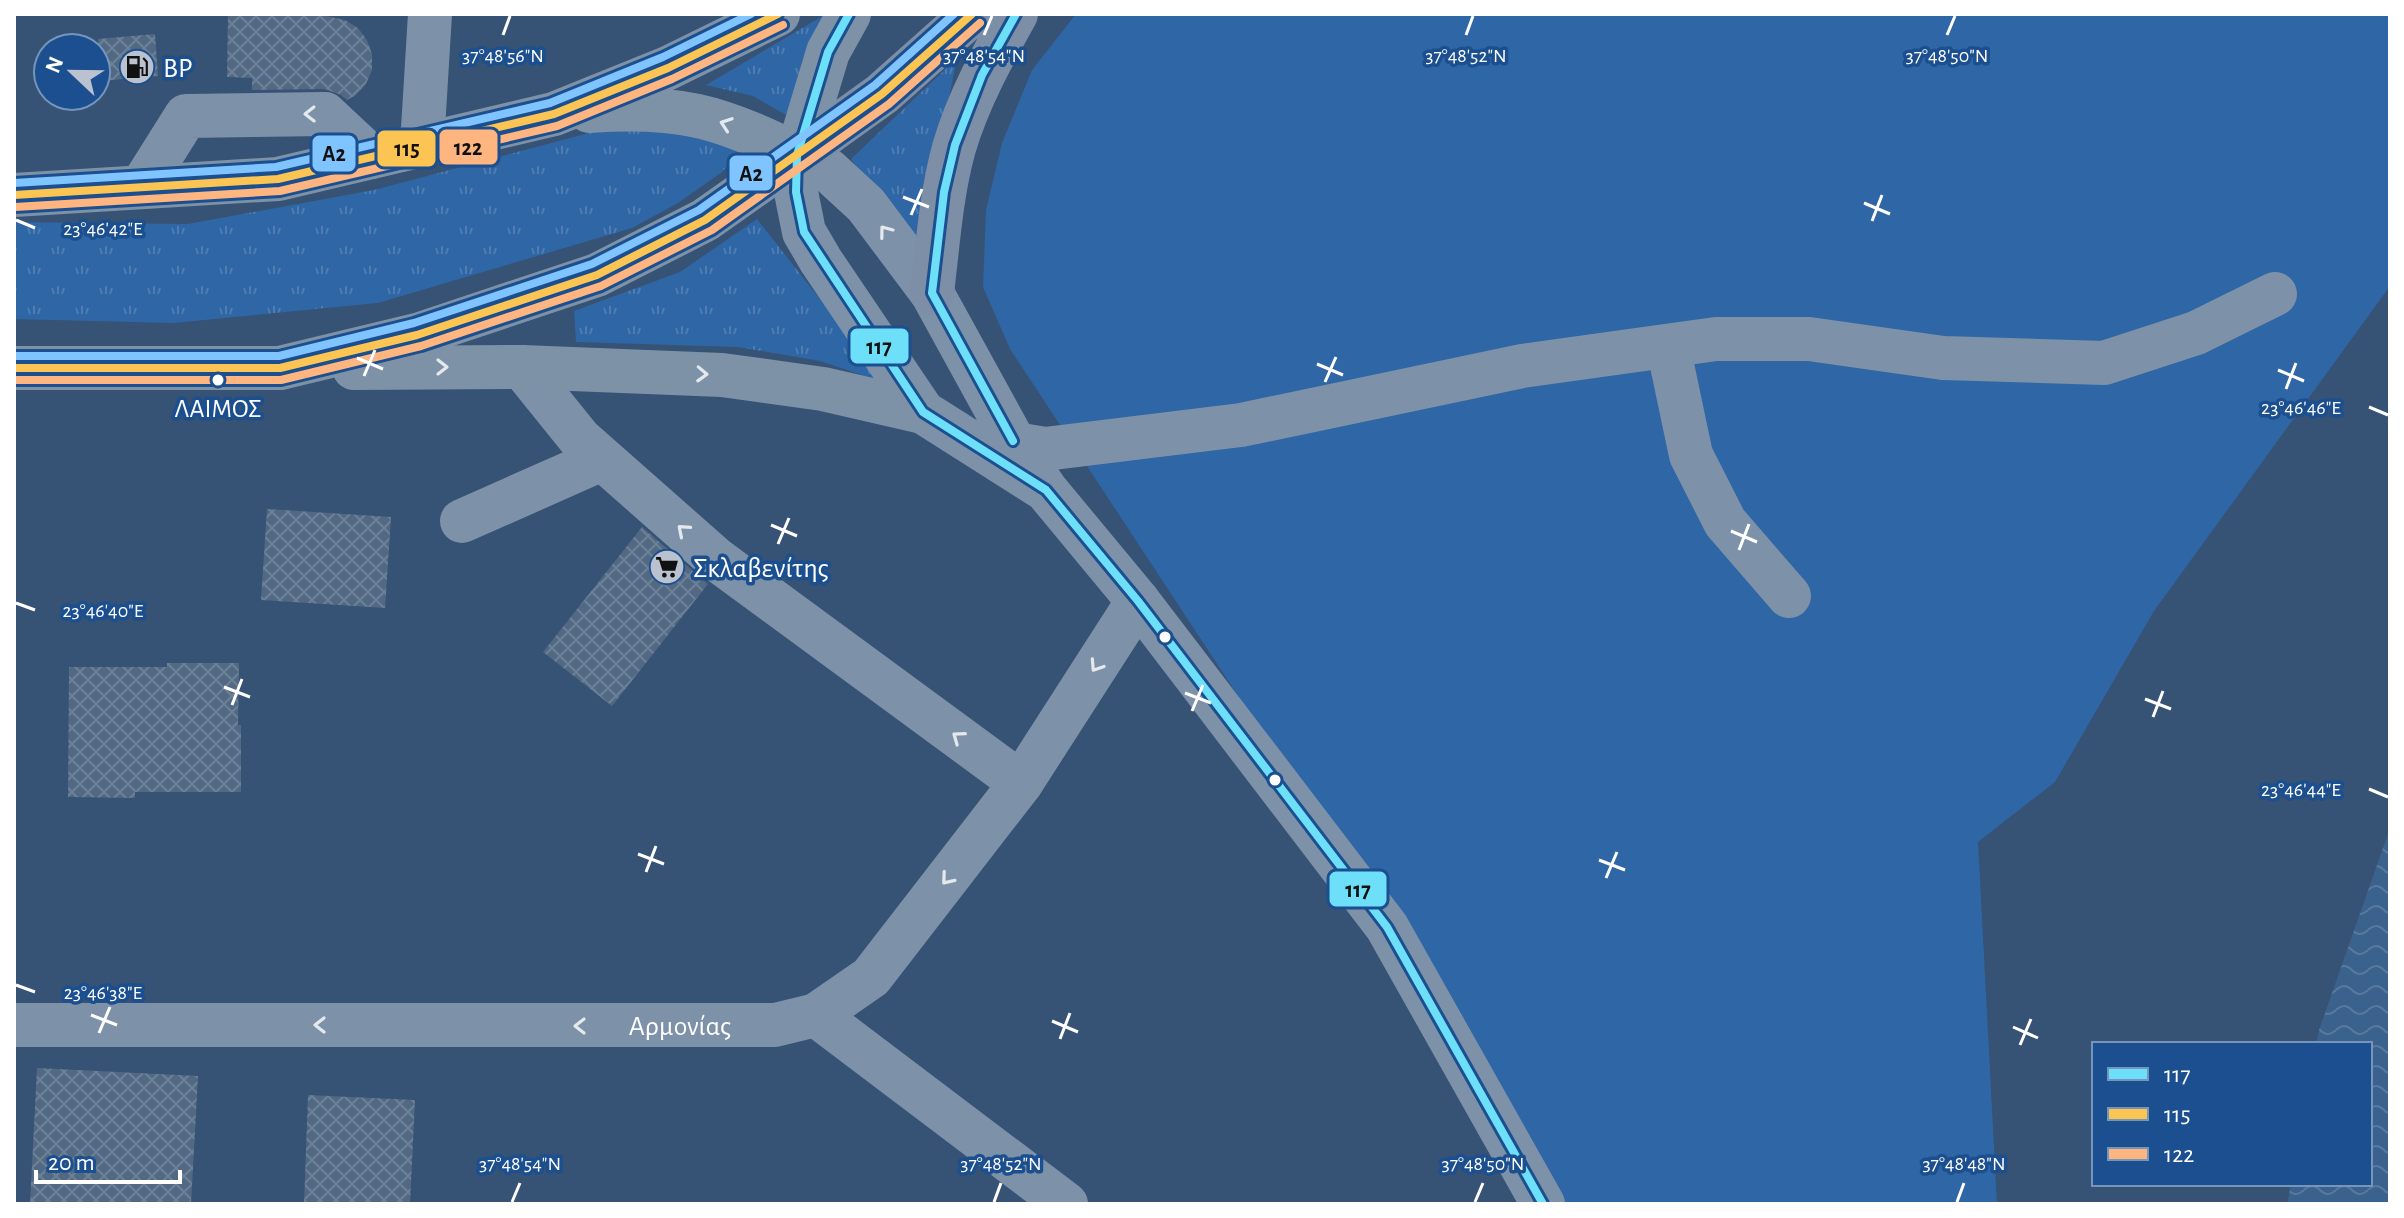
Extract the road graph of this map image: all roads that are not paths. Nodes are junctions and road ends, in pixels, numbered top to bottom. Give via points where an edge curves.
1 (430, 14) edge
2 (778, 14) edge
3 (849, 14) edge
4 (972, 14) edge
5 (1016, 14) edge
6 (554, 114) junction
7 (422, 145) junction
8 (797, 155) junction
9 (371, 157) junction
10 (142, 186) junction
11 (14, 195) edge
12 (932, 293) junction
13 (2275, 294) dead end
14 (1668, 346) junction
15 (522, 367) junction
16 (14, 368) edge
17 (280, 368) junction
18 (923, 412) junction
19 (1015, 444) junction
20 (602, 459) junction
21 (1046, 490) junction
22 (462, 521) dead end
23 (1789, 596) dead end
24 (1138, 601) junction
25 (1021, 783) junction
26 (816, 1015) junction
27 (14, 1025) edge
28 (1066, 1204) edge
29 (1543, 1204) edge

1 - 7 street
2 - 6 highway via 668,68
3 - 8 highway via 828,52
4 - 8 main road via 882,94
5 - 12 main road via 982,75 955,145
6 - 7 highway
8 -> 6 highway via 700,115 634,108
7 - 9 highway
12 -> 8 street via 866,205 828,170
8 - 17 highway via 705,220 597,275 417,335
8 - 18 street via 796,192 804,232
9 - 10 highway via 278,179
9 -> 10 street via 325,114 186,116
10 - 11 highway
12 - 19 street
13 - 14 street via 2196,333 2104,363 1943,358 1809,339 1716,339
14 - 19 street via 1522,366 1241,425 1045,449
14 - 23 street via 1691,455 1725,522
17 -> 15 highway
15 -> 18 highway via 722,375 823,389
15 - 20 street
16 - 17 highway
18 - 21 street
19 - 21 street
20 - 22 street
25 -> 20 street via 716,559
21 - 24 street
24 -> 25 street, Αρμονίας
24 - 29 street via 1387,927
25 -> 26 street, Αρμονίας via 871,977
26 -> 27 street, Αρμονίας via 775,1025
26 - 28 street

